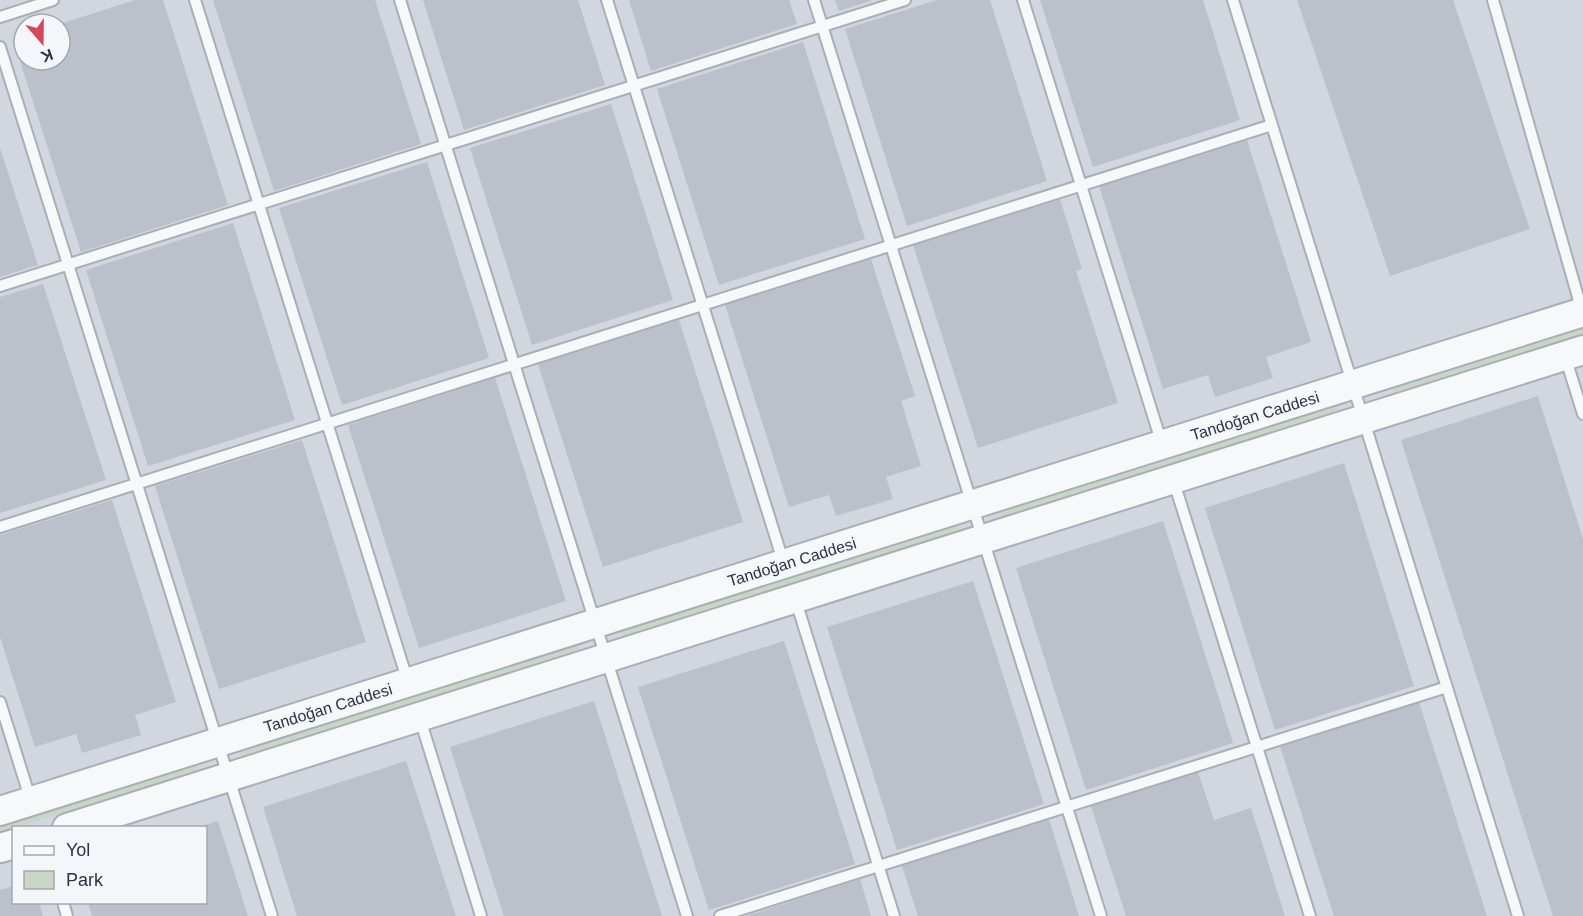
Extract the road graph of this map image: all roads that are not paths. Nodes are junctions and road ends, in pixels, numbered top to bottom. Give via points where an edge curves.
1 (53, 0) edge
2 (195, 0) edge
3 (400, 0) edge
4 (607, 0) edge
5 (814, 0) edge
6 (905, 0) edge
7 (1023, 0) edge
8 (1233, 0) edge
9 (1492, 0) edge
10 (0, 17) edge
11 (823, 26) junction
12 (0, 48) edge
13 (634, 86) junction
14 (1272, 125) junction
15 (446, 145) junction
16 (1081, 185) junction
17 (259, 204) junction
18 (891, 245) junction
19 (68, 264) junction
20 (0, 286) edge
21 (703, 305) junction
22 (1583, 312) edge
23 (1574, 352) edge
24 (514, 365) junction
25 (1353, 385) junction
26 (1583, 414) edge
27 (1364, 419) junction
28 (327, 424) junction
29 (1162, 445) junction
30 (1173, 479) junction
31 (136, 484) junction
32 (972, 505) junction
33 (0, 527) edge
34 (983, 539) junction
35 (784, 564) junction
36 (794, 598) junction
37 (595, 624) junction
38 (606, 658) junction
39 (408, 682) junction
40 (1448, 687) junction
41 (0, 702) edge
42 (419, 717) junction
43 (218, 742) junction
44 (1257, 747) junction
45 (228, 777) junction
46 (31, 801) junction
47 (1066, 807) junction
48 (0, 811) edge
49 (73, 826) edge
50 (878, 866) junction
51 (272, 916) edge
52 (482, 916) edge
53 (687, 916) edge
54 (720, 916) edge
55 (894, 916) edge
56 (1101, 916) edge
57 (1310, 916) edge
58 (1518, 916) edge

1 - 10 lane
2 - 17 lane
3 - 15 lane
4 - 13 lane
5 - 11 lane
6 - 11 lane
7 - 16 lane
8 - 14 lane
9 - 22 lane
11 - 13 lane
11 - 18 lane
12 - 19 lane
13 - 15 lane
13 - 21 lane
14 - 16 lane
14 - 25 lane
15 - 17 lane
15 - 24 lane
16 - 18 lane
16 - 29 lane
17 - 19 lane
17 - 28 lane
18 - 21 lane
18 - 32 lane
19 - 20 lane
19 - 31 lane
21 - 24 lane
21 - 35 lane
22 - 25 street, Tandoğan Caddesi
23 - 26 lane
23 - 27 street
24 - 28 lane
24 - 37 lane
25 - 27 lane
25 - 29 street, Tandoğan Caddesi
27 - 30 street
27 - 40 lane
28 - 31 lane
28 - 39 lane
29 - 32 street, Tandoğan Caddesi
30 - 34 street
30 - 44 lane
31 - 33 lane
31 - 43 lane
32 - 34 lane
32 - 35 street, Tandoğan Caddesi
34 - 36 street
34 - 47 lane
35 - 37 street, Tandoğan Caddesi
36 - 38 street
36 - 50 lane
37 - 38 lane
37 - 39 street, Tandoğan Caddesi
38 - 42 street
38 - 53 lane
39 - 43 street, Tandoğan Caddesi
40 - 44 lane
40 - 58 lane
41 - 46 lane
42 - 45 street
42 - 52 lane
43 - 45 lane
43 - 46 street, Tandoğan Caddesi
44 - 47 lane
44 - 57 lane
45 - 49 street
45 - 51 lane
46 - 48 street, Tandoğan Caddesi
47 - 50 lane
47 - 56 lane
50 - 54 lane
50 - 55 lane

